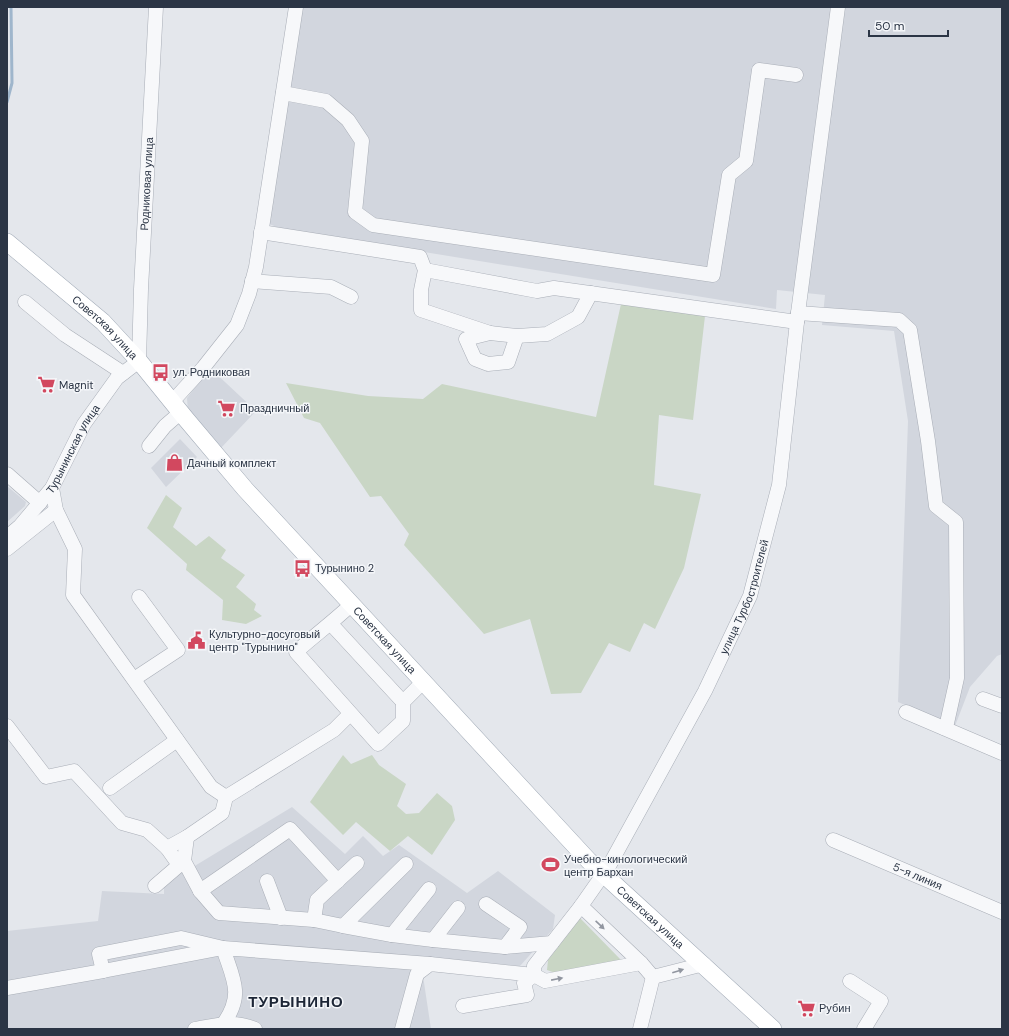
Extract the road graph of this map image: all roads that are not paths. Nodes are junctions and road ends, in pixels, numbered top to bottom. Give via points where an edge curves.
1 (156, 7) edge
2 (296, 7) edge
3 (838, 7) edge
4 (796, 75) dead end
5 (283, 92) junction
6 (261, 232) junction
7 (7, 242) edge
8 (426, 270) junction
9 (252, 281) junction
10 (591, 293) junction
11 (351, 297) dead end
12 (25, 302) dead end
13 (798, 317) junction
14 (490, 333) junction
15 (517, 336) junction
16 (138, 361) junction
17 (123, 373) junction
18 (176, 408) junction
19 (149, 446) dead end
20 (7, 474) edge
21 (52, 488) junction
22 (40, 503) junction
23 (56, 510) junction
24 (7, 537) edge
25 (7, 548) edge
26 (139, 597) dead end
27 (352, 604) junction
28 (331, 624) junction
29 (134, 679) junction
30 (424, 681) junction
31 (983, 699) dead end
32 (402, 702) junction
33 (1002, 706) edge
34 (906, 712) dead end
35 (350, 714) junction
36 (7, 726) edge
37 (944, 728) junction
38 (177, 740) junction
39 (1002, 753) edge
40 (110, 788) dead end
41 (226, 797) junction
42 (188, 837) junction
43 (833, 840) dead end
44 (167, 848) junction
45 (182, 863) junction
46 (357, 863) dead end
47 (406, 864) dead end
48 (605, 874) junction
49 (267, 881) dead end
50 (338, 881) junction
51 (155, 886) dead end
52 (429, 889) dead end
53 (200, 891) junction
54 (486, 904) dead end
55 (581, 906) junction
56 (458, 908) dead end
57 (1002, 912) edge
58 (281, 918) junction
59 (314, 920) junction
60 (342, 926) junction
61 (392, 935) junction
62 (433, 940) junction
63 (552, 943) junction
64 (505, 947) junction
65 (223, 948) junction
66 (408, 962) junction
67 (641, 963) junction
68 (430, 964) junction
69 (704, 964) junction
70 (417, 974) junction
71 (534, 975) junction
72 (653, 977) junction
73 (850, 981) dead end
74 (7, 988) edge
75 (463, 1006) dead end
76 (224, 1023) junction
77 (195, 1029) edge
78 (255, 1029) edge
79 (402, 1029) edge
80 (640, 1029) edge
81 (774, 1029) edge
82 (864, 1029) edge

1 - 16 street, Родниковая улица
2 - 5 street
3 - 13 street, улица Турбостроителей
4 - 5 street via 759,70 746,161 729,175 713,276 373,225 355,212 362,141 348,120 326,101
5 - 6 street
6 - 8 street via 420,257
6 - 9 street
7 - 16 main road, Советская улица via 103,322
8 - 10 street via 537,291 554,288
8 - 14 street via 421,290 421,310
9 - 11 street via 331,287
9 - 18 street via 237,325
10 - 13 street
10 - 15 street via 578,317 547,334
12 - 17 street via 65,334
13 - 37 street via 899,320 910,330 936,506 956,522 957,678
13 - 48 street, улица Турбостроителей via 779,485 750,596 705,691
14 - 15 street
14 - 15 street via 466,339 475,359 488,364 508,362
16 - 17 street, Турынинская улица
16 - 18 main road, Советская улица
17 - 21 street, Турынинская улица via 84,424
18 - 19 street
18 - 27 main road, Советская улица via 245,488
20 - 22 street
21 - 22 street, Турынинская улица
21 - 23 street
22 - 24 street, Турынинская улица
23 - 25 street
23 - 29 street via 75,549 73,595
26 - 29 street via 178,650
27 - 28 street
27 - 30 main road, Советская улица
28 - 32 street
28 - 35 street via 323,627 296,652
29 - 38 street
30 - 32 street
30 - 48 main road, Советская улица via 589,861
31 - 33 street
32 - 35 street via 403,721 378,744
34 - 37 street
35 - 41 street via 334,730
36 - 44 street via 46,777 74,771 122,823 147,830
37 - 39 street
38 - 40 street
38 - 41 street via 211,787
41 - 42 street via 222,813
42 - 44 street
42 - 45 street
43 - 57 street, 5-я линия
44 - 45 street
45 - 51 street
45 - 53 street
46 - 50 street
47 - 60 street
48 - 55 street, улица Турбостроителей
48 - 69 main road, Советская улица
49 - 58 street
50 - 53 street via 290,829
50 - 59 street via 317,900
52 - 61 street
53 - 58 street via 219,913
54 - 64 street via 520,928
55 - 63 street, улица Турбостроителей
55 -> 67 street
56 - 62 street
58 - 59 street
59 - 60 street
60 - 61 street
61 - 62 street
62 - 64 street
63 - 64 street
63 - 71 street, улица Турбостроителей via 534,966
65 - 66 street
65 - 74 street
65 - 76 street via 236,991 232,1011
66 - 68 street
66 - 70 street
71 -> 67 street via 545,981
67 - 72 street
68 - 70 street
68 - 71 street
72 -> 69 street
69 - 81 main road, Советская улица
70 - 79 street
71 - 75 street, улица Турбостроителей via 524,983 527,995
72 - 80 street
73 - 82 street via 881,1001
76 - 77 street
76 - 78 street via 243,1024

